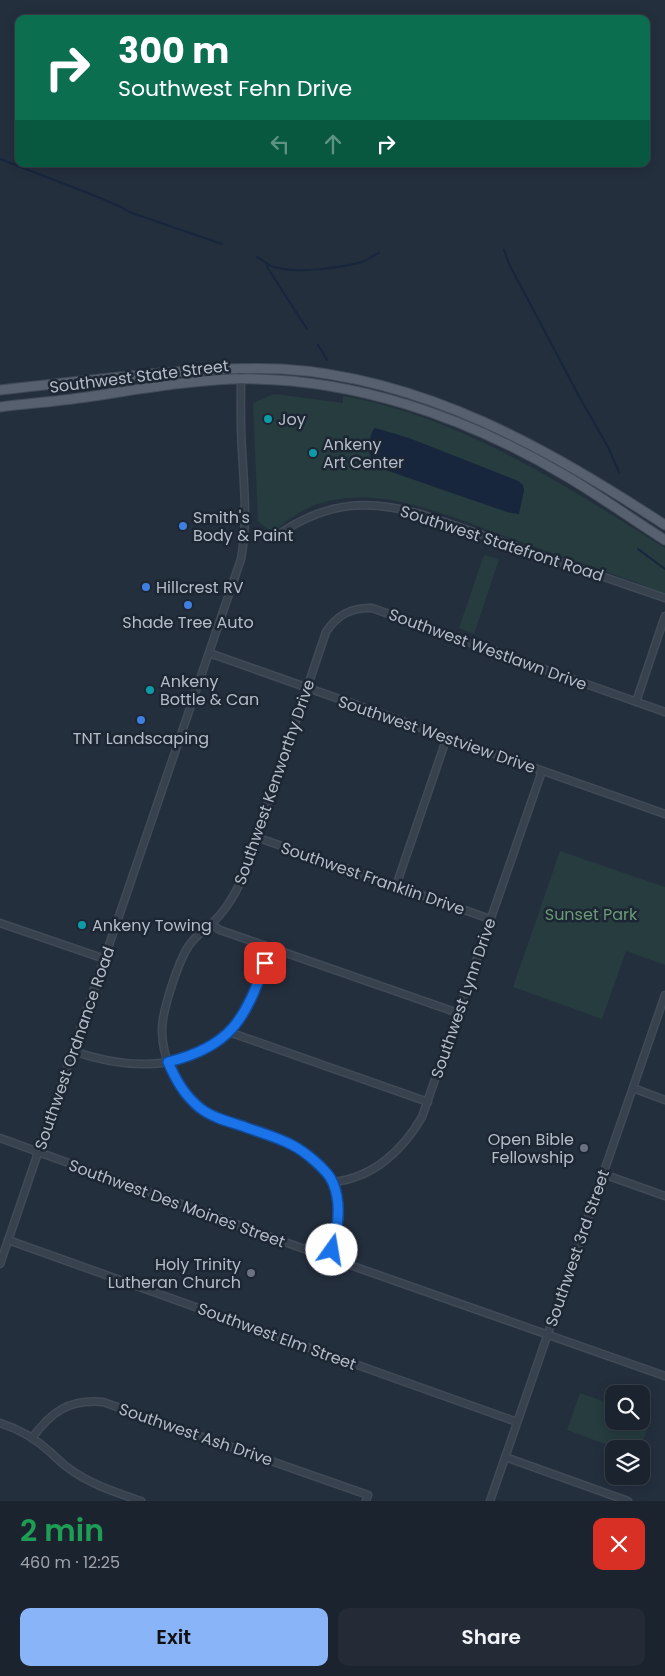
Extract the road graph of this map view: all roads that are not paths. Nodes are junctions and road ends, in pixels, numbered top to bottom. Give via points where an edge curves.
1 (241, 368) junction
2 (241, 379) junction
3 (0, 390) edge
4 (0, 407) edge
5 (665, 525) edge
6 (282, 532) dead end
7 (665, 540) edge
8 (665, 598) edge
9 (665, 616) edge
10 (323, 640) joint
11 (209, 653) junction
12 (307, 688) junction
13 (636, 702) junction
14 (665, 712) edge
15 (447, 737) junction
16 (542, 771) junction
17 (665, 814) edge
18 (256, 837) junction
19 (396, 886) junction
20 (490, 919) junction
21 (0, 923) edge
22 (211, 924) junction
23 (271, 948) junction
24 (105, 959) junction
25 (665, 996) edge
26 (458, 1014) junction
27 (229, 1032) junction
28 (73, 1051) junction
29 (168, 1062) junction
30 (633, 1088) junction
31 (665, 1100) edge
32 (428, 1102) junction
33 (0, 1138) edge
34 (38, 1153) junction
35 (603, 1174) junction
36 (333, 1182) junction
37 (665, 1196) edge
38 (8, 1240) junction
39 (330, 1257) junction
40 (0, 1264) edge
41 (547, 1334) junction
42 (665, 1376) edge
43 (517, 1422) junction
44 (0, 1423) edge
45 (32, 1438) junction
46 (505, 1457) junction
47 (367, 1498) edge
48 (141, 1501) edge
49 (490, 1501) edge
50 (628, 1501) edge

1 - 2 street, Southwest Ordnance Road
1 - 3 main road, Southwest State Street
1 - 5 main road, Southwest State Street via 328,374 424,398 475,417 537,447
2 - 4 main road, Southwest State Street via 180,383
2 - 7 main road, Southwest State Street via 300,381 339,387 435,414 541,462
2 - 11 street, Southwest Ordnance Road via 246,506 244,542 236,576
6 - 8 street, Southwest Statefront Road via 307,517 340,506 370,504 396,508
9 - 13 street
10 - 12 street, Southwest Kenworthy Drive
10 - 13 street, Southwest Westlawn Drive via 331,624 345,612 372,608
11 - 12 street, Southwest Westview Drive
11 - 24 street, Southwest Ordnance Road
12 - 15 street, Southwest Westview Drive
12 - 18 street, Southwest Kenworthy Drive
13 - 14 street, Southwest Westlawn Drive
15 - 16 street, Southwest Westview Drive
15 - 19 street
16 - 17 street, Southwest Westview Drive
16 - 20 street, Southwest Lynn Drive
18 - 19 street, Southwest Franklin Drive
18 - 22 street, Southwest Kenworthy Drive via 235,894
19 - 20 street, Southwest Franklin Drive
20 - 26 street, Southwest Lynn Drive
21 - 24 street
22 - 23 street
22 - 29 street, Southwest Kenworthy Drive via 182,958 166,1006 162,1034
23 - 26 street
23 - 27 street via 250,1004
24 - 28 street, Southwest Ordnance Road
25 - 30 street, Southwest 3rd Street
26 - 32 street, Southwest Lynn Drive
27 - 29 street via 200,1052
27 - 32 street
28 - 29 street via 128,1064
28 - 34 street, Southwest Ordnance Road
29 - 36 street, Southwest Kenworthy Drive via 187,1097 201,1108 292,1145 310,1156
30 - 31 street
30 - 35 street, Southwest 3rd Street
32 - 36 street, Southwest Lynn Drive via 414,1130 396,1152 369,1171
33 - 34 street, Southwest Des Moines Street
34 - 38 street, Southwest Ordnance Road
34 - 39 street, Southwest Des Moines Street
35 - 37 street
35 - 41 street, Southwest 3rd Street
36 - 39 street, Southwest Kenworthy Drive via 338,1222
38 - 40 street, Southwest Ordnance Road
38 - 43 street, Southwest Elm Street
39 - 41 street, Southwest Des Moines Street
41 - 42 street, Southwest Des Moines Street
41 - 43 street, Southwest 3rd Street
43 - 46 street, Southwest 3rd Street
44 - 45 street
45 - 47 street, Southwest Ash Drive via 64,1407 102,1402
45 - 48 street via 87,1480
46 - 49 street, Southwest 3rd Street
46 - 50 street

